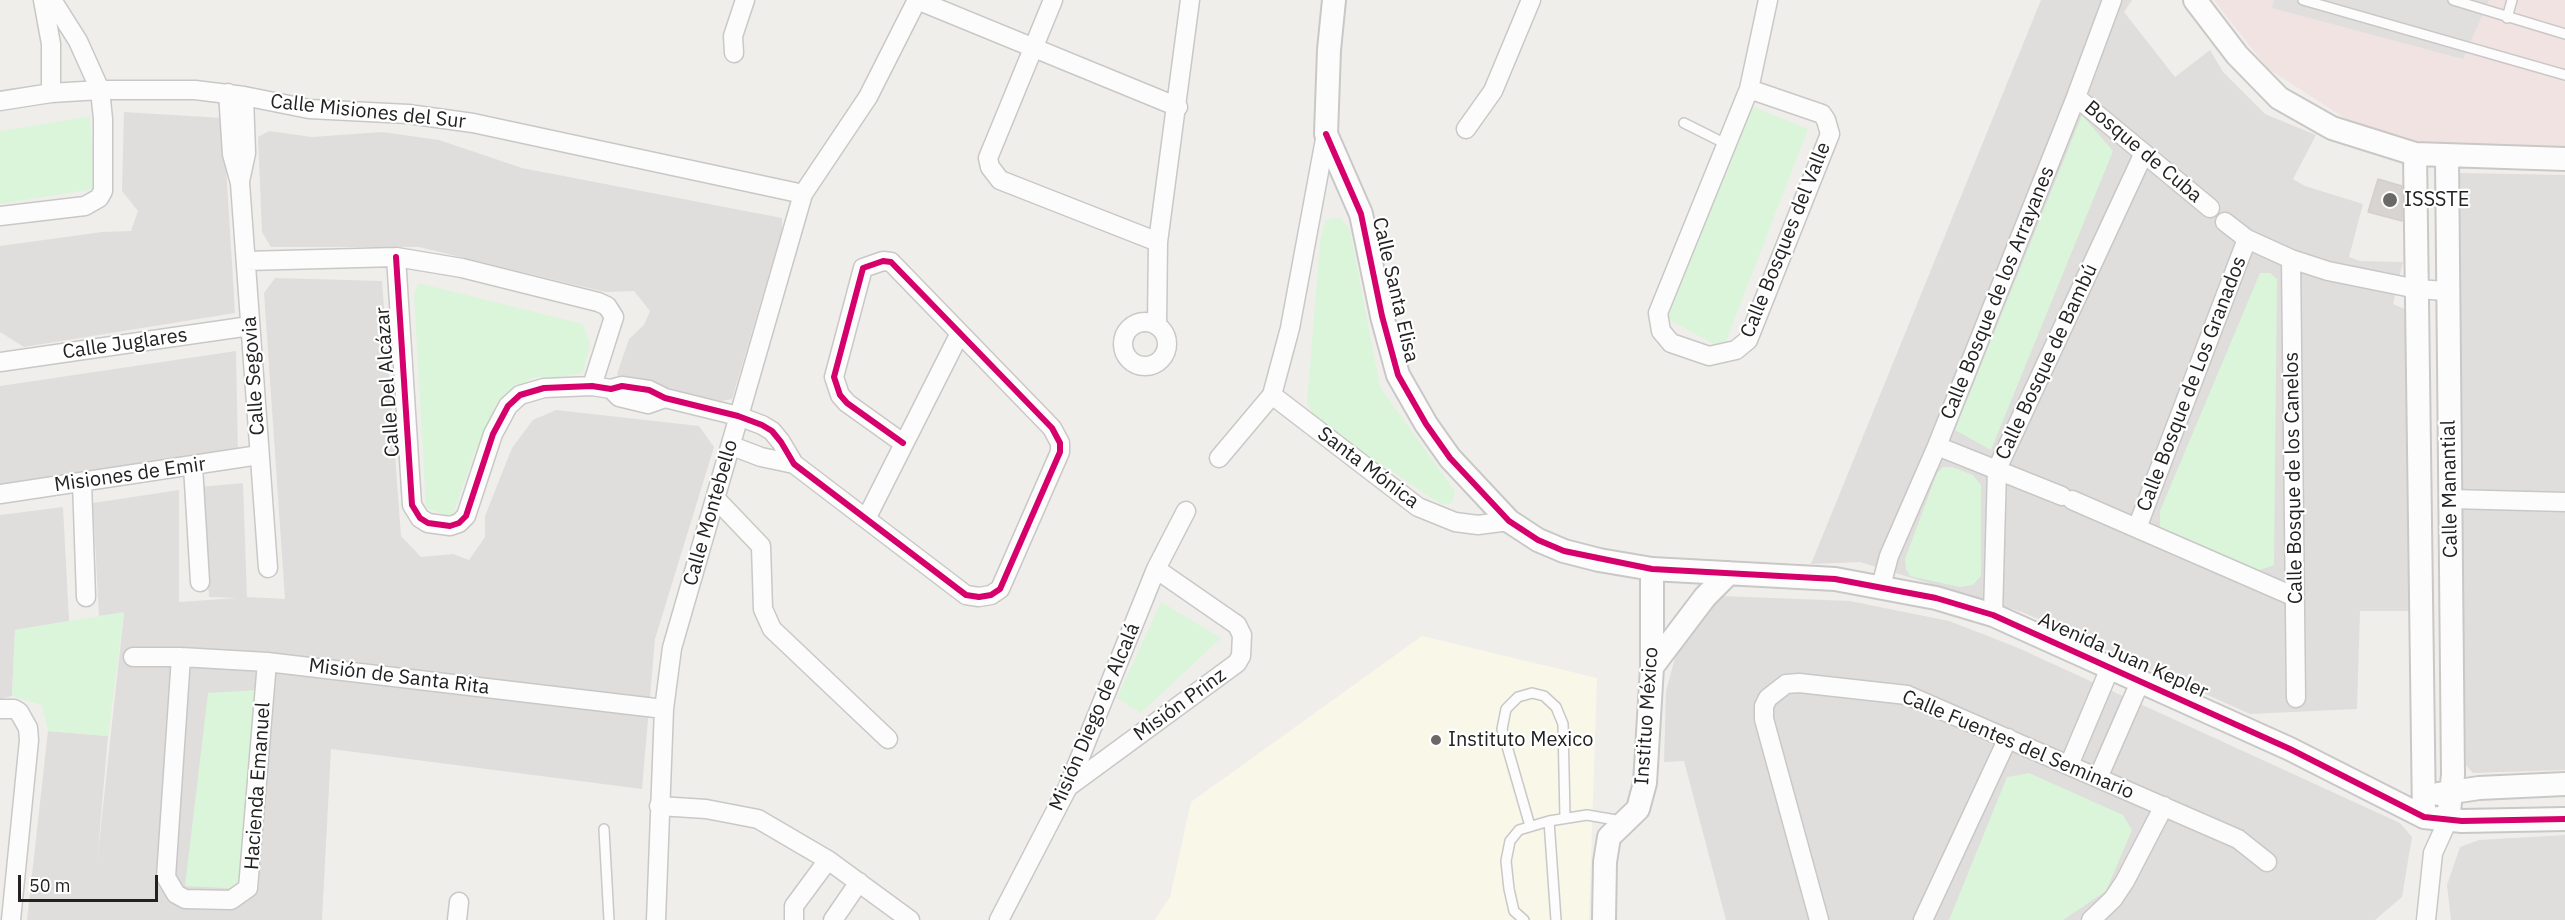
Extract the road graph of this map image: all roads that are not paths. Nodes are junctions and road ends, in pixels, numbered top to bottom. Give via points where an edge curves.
1 (43, 0) edge
2 (52, 0) edge
3 (745, 0) edge
4 (917, 0) edge
5 (1053, 0) edge
6 (1190, 0) edge
7 (1334, 0) edge
8 (1532, 0) edge
9 (1768, 0) edge
10 (2112, 0) edge
11 (2194, 0) edge
12 (2303, 0) edge
13 (2453, 0) edge
14 (2512, 0) edge
15 (2507, 18) junction
16 (2565, 34) edge
17 (78, 41) junction
18 (51, 44) junction
19 (1036, 47) junction
20 (734, 53) dead end
21 (2565, 75) edge
22 (1749, 89) junction
23 (100, 90) junction
24 (51, 93) junction
25 (236, 94) junction
26 (2076, 97) junction
27 (0, 101) edge
28 (1178, 107) junction
29 (1684, 123) dead end
30 (1466, 129) dead end
31 (1326, 134) junction
32 (1726, 144) junction
33 (2415, 154) junction
34 (2143, 155) junction
35 (2447, 158) junction
36 (2565, 159) edge
37 (803, 194) junction
38 (2210, 208) dead end
39 (0, 216) edge
40 (2225, 222) dead end
41 (2247, 239) junction
42 (1158, 242) junction
43 (396, 257) junction
44 (2291, 259) junction
45 (246, 261) junction
46 (2417, 289) junction
47 (2446, 291) junction
48 (1157, 325) dead end
49 (250, 326) junction
50 (959, 335) junction
51 (0, 362) edge
52 (592, 386) junction
53 (1272, 395) junction
54 (738, 416) junction
55 (903, 443) junction
56 (732, 446) junction
57 (1937, 446) junction
58 (259, 455) junction
59 (1219, 458) dead end
60 (794, 464) junction
61 (193, 466) junction
62 (1997, 470) junction
63 (82, 482) junction
64 (0, 494) edge
65 (716, 499) junction
66 (2451, 499) junction
67 (2420, 500) junction
68 (2565, 501) edge
69 (1185, 511) dead end
70 (866, 519) junction
71 (1509, 521) junction
72 (2137, 528) junction
73 (268, 568) dead end
74 (1156, 569) junction
75 (1652, 569) junction
76 (1729, 573) junction
77 (200, 582) dead end
78 (1881, 586) junction
79 (86, 597) dead end
80 (2295, 597) junction
81 (1993, 615) junction
82 (133, 657) dead end
83 (181, 657) junction
84 (267, 662) junction
85 (1652, 667) junction
86 (2110, 668) junction
87 (2140, 682) junction
88 (2296, 698) dead end
89 (0, 709) edge
90 (664, 709) junction
91 (2008, 738) junction
92 (888, 739) dead end
93 (2069, 765) junction
94 (2098, 778) junction
95 (2565, 784) edge
96 (1068, 787) junction
97 (2451, 792) junction
98 (2164, 806) junction
99 (659, 807) junction
100 (2424, 807) junction
101 (1565, 818) junction
102 (2565, 819) edge
103 (2448, 820) junction
104 (1549, 821) junction
105 (1627, 822) junction
106 (1530, 826) junction
107 (604, 829) dead end
108 (2433, 853) junction
109 (828, 860) junction
110 (2267, 862) dead end
111 (9, 868) edge
112 (859, 882) junction
113 (11, 920) edge
114 (609, 920) edge
115 (656, 920) edge
116 (795, 920) edge
117 (833, 920) edge
118 (910, 920) edge
119 (999, 920) edge
120 (1524, 920) edge
121 (1556, 920) edge
122 (1604, 920) edge
123 (1819, 920) edge
124 (1923, 920) edge
125 (2091, 920) edge
126 (2427, 920) edge

1 - 18 street
2 - 17 street
3 - 20 street via 733,36
4 - 19 street
4 - 37 street, Calle Montebello via 868,97
5 - 19 street
6 - 28 street
7 - 31 street
8 - 30 street via 1493,91
9 - 22 street, Calle Bosques del Valle
10 - 26 street, Calle Bosque de los Arrayanes
11 - 33 street via 2237,55 2279,98 2332,128
12 - 21 lane
13 - 15 lane
14 - 15 lane
15 - 16 lane
17 - 18 street
17 - 23 street
18 - 24 street
19 - 28 street
19 - 42 street via 988,158 993,173 1000,180
22 - 32 street, Calle Bosques del Valle
22 - 32 street, Calle Bosques del Valle via 1822,114 1830,134 1748,340 1736,350 1709,356 1671,343 1661,330 1658,313
23 - 24 street, Calle Misiones del Sur
23 - 25 street, Calle Misiones del Sur
23 - 39 street via 103,191 99,198 84,206
24 - 27 street, Calle Misiones del Sur
25 - 37 street, Calle Misiones del Sur via 309,109 408,114 473,123
25 - 45 street, Calle Segovia via 232,154 240,183
26 - 34 street, Bosque de Cuba
26 - 57 street, Calle Bosque de los Arrayanes
28 - 42 street
29 - 32 lane
31 - 53 street via 1290,328
31 - 71 street, Calle Santa Elisa via 1361,214 1398,375 1450,458
33 - 35 street
33 - 46 street, Calle Manantial
34 - 38 street, Bosque de Cuba
34 - 62 street, Calle Bosque de Bambú
35 - 36 street
35 - 47 street, Calle Manantial
37 - 54 street, Calle Montebello
40 - 41 street
41 - 44 street
41 - 72 street, Calle Bosque de Los Granados
42 - 48 street
43 - 45 street
43 - 52 street via 462,268 598,302 611,311 613,326
43 - 52 street, Calle Del Alcázar via 412,505 420,518 441,527 459,523 466,516 493,434 508,406 520,395 544,388
44 - 46 street via 2328,271
44 - 80 street, Calle Bosque de los Canelos
45 - 49 street, Calle Segovia
46 - 47 street
46 - 67 street, Calle Manantial
47 - 66 street, Calle Manantial
49 - 51 street, Calle Juglares
49 - 58 street, Calle Segovia
50 - 55 street
50 - 55 street via 891,262 863,268 834,377 836,386 847,403
50 - 70 street via 1052,428 1060,443 1060,452 1000,589 991,595 966,595
52 - 54 street via 648,404 665,398
53 - 59 street
53 - 71 street, Santa Mónica via 1418,507 1455,522 1478,525
54 - 56 street, Calle Montebello
54 - 60 street via 772,431
55 - 70 street
56 - 60 street
56 - 65 street, Calle Montebello
57 - 62 street
57 - 78 street, Calle Bosque de los Arrayanes via 1889,556
58 - 61 street, Misiones de Emir
58 - 73 street, Calle Segovia
60 - 70 street
61 - 63 street, Misiones de Emir
61 - 77 street
62 - 72 street
62 - 81 street, Calle Bosque de Bambú
63 - 64 street, Misiones de Emir
63 - 79 street
65 - 90 street, Calle Montebello via 672,648
65 - 92 street via 761,546 763,609 772,629
66 - 67 street
66 - 68 street
66 - 97 street, Calle Manantial
67 - 100 street, Calle Manantial
69 - 74 street, Misión Diego de Alcalá
71 - 75 street, Calle Santa Elisa via 1564,551
72 - 80 street
74 - 96 street, Misión Diego de Alcalá
74 - 96 street, Misión Prinz via 1237,625 1242,634 1241,656 1237,663
75 - 76 street, Avenida Juan Kepler
75 - 85 street, Instituo México
76 - 78 street, Avenida Juan Kepler via 1835,579
76 - 85 street via 1705,597
78 - 81 street, Avenida Juan Kepler
80 - 88 street, Calle Bosque de los Canelos
81 - 86 street, Avenida Juan Kepler
82 - 83 street, Misión de Santa Rita
83 - 84 street, Misión de Santa Rita
83 - 84 street, Hacienda Emanuel via 166,878 176,894 185,899 231,900 244,893 250,883
84 - 90 street, Misión de Santa Rita
85 - 105 street, Instituo México via 1645,783 1638,808
86 - 87 street, Avenida Juan Kepler
86 - 93 street
87 - 94 street
87 - 100 street, Avenida Juan Kepler via 2290,748 2396,801
89 - 111 street via 19,712 28,728 29,740
90 - 99 street, Calle Montebello
91 - 93 street, Calle Fuentes del Seminario
91 - 123 street, Calle Fuentes del Seminario via 1907,695 1799,683 1786,684 1768,698 1764,719
91 - 124 street
93 - 94 street, Calle Fuentes del Seminario
94 - 98 street, Calle Fuentes del Seminario
95 - 97 street
96 - 119 street, Misión Diego de Alcalá
97 - 100 street
97 - 103 street, Calle Manantial
98 - 110 street, Calle Fuentes del Seminario via 2238,839
98 - 125 street via 2125,881
99 - 109 street via 716,810 758,819
99 - 115 street, Calle Montebello
100 - 103 street, Avenida Juan Kepler
100 - 108 street
101 - 104 lane
101 - 105 lane via 1587,815
101 - 106 lane via 1563,724 1556,707 1544,696 1532,693 1518,697 1506,709 1502,729
102 - 103 street, Avenida Juan Kepler
103 - 108 street
104 - 106 lane
104 - 121 lane
105 - 122 street, Instituo México via 1613,832 1606,848
106 - 120 lane via 1513,835 1506,861 1514,910
107 - 114 lane
108 - 126 street
109 - 112 street
109 - 116 street via 794,906
111 - 113 street
112 - 117 street
112 - 118 street

